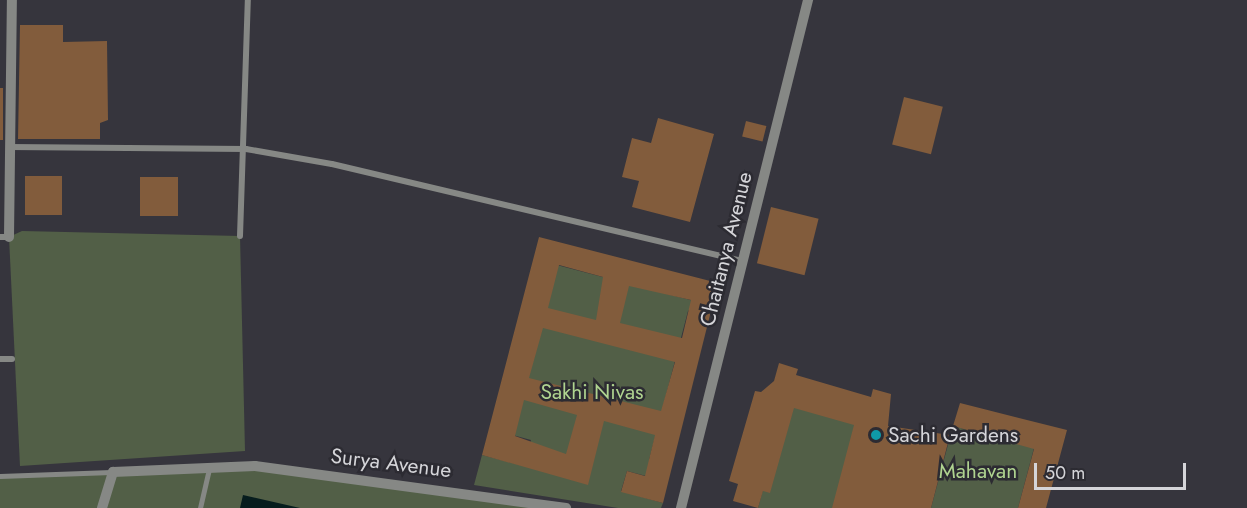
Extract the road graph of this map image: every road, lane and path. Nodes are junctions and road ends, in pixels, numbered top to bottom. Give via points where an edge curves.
1 (12, 0) edge
2 (248, 0) edge
3 (808, 0) edge
4 (5, 147) edge
5 (246, 149) junction
6 (240, 236) dead end
7 (5, 237) edge
8 (743, 261) junction
9 (0, 359) edge
10 (12, 359) dead end
11 (209, 467) junction
12 (113, 472) junction
13 (0, 476) edge
14 (102, 508) edge
15 (200, 508) edge
16 (566, 508) edge
17 (681, 508) edge

1 - 4 street
2 - 5 street
3 - 8 street, Chaitanya Avenue
4 - 5 street
4 - 7 street
5 - 6 street
5 - 8 street via 332,164
8 - 17 street, Chaitanya Avenue
9 - 10 street
11 - 12 street, Surya Avenue
11 - 15 lane
11 - 16 street, Surya Avenue via 255,466
12 - 13 lane
12 - 14 street

